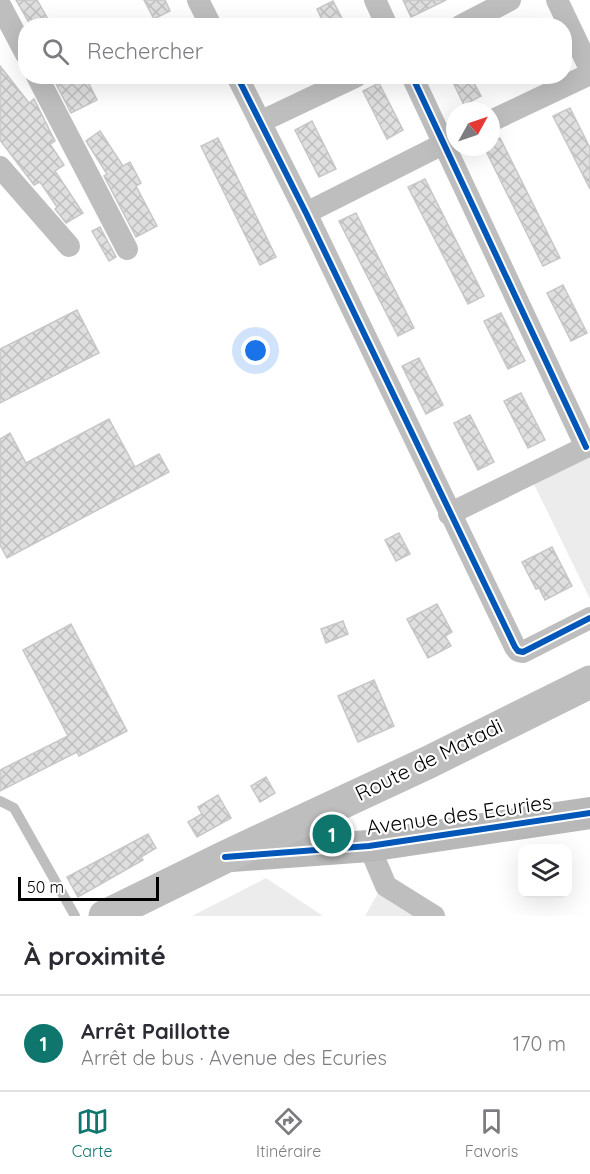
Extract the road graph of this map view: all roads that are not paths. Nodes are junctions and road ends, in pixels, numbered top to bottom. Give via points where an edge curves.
1 (198, 0) edge
2 (375, 0) edge
3 (510, 0) edge
4 (558, 0) edge
5 (0, 5) edge
6 (207, 18) edge
7 (383, 18) edge
8 (475, 18) edge
9 (566, 18) edge
10 (572, 30) edge
11 (18, 39) edge
12 (590, 69) edge
13 (590, 74) edge
14 (572, 83) edge
15 (41, 84) edge
16 (241, 84) edge
17 (340, 84) edge
18 (417, 84) edge
19 (569, 84) edge
20 (500, 117) edge
21 (260, 122) junction
22 (446, 133) edge
23 (446, 142) edge
24 (457, 156) edge
25 (0, 167) edge
26 (306, 213) junction
27 (69, 246) dead end
28 (127, 249) dead end
29 (588, 446) edge
30 (449, 514) junction
31 (590, 618) edge
32 (590, 682) edge
33 (0, 801) edge
34 (325, 810) junction
35 (590, 813) edge
36 (369, 846) junction
37 (333, 849) junction
38 (225, 857) junction
39 (75, 916) edge
40 (105, 916) edge
41 (434, 916) edge

1 - 6 street
2 - 7 street
3 - 8 street
4 - 9 street
5 - 11 street
10 - 12 street
13 - 14 street
15 - 28 street
16 - 21 street
17 - 21 street
18 - 22 street
19 - 20 street
21 - 26 street
23 - 26 street
24 - 29 street
25 - 27 street
26 - 30 street
29 - 30 street
30 - 31 street via 516,650 523,652
32 - 34 main road, Route de Matadi
33 - 39 lane via 14,808
34 - 37 street
34 - 38 main road, Route de Matadi
35 - 36 street, Avenue des Ecuries
36 - 37 street, Avenue des Ecuries
36 - 41 street via 386,886
37 - 38 street, Avenue des Ecuries
38 - 40 main road, Route de Matadi

